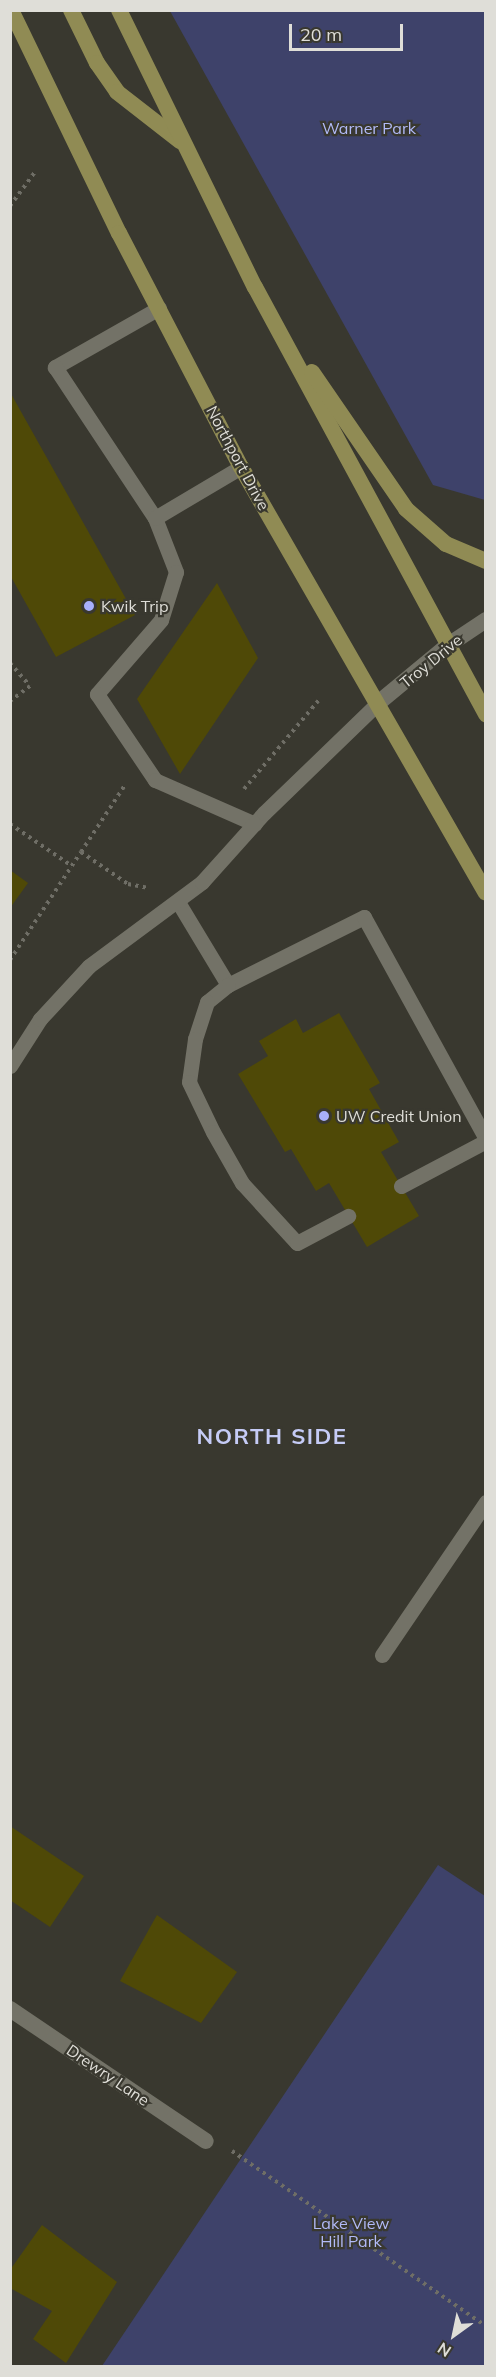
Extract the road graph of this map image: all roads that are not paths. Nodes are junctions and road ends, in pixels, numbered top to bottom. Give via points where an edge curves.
1 (11, 10) edge
2 (71, 10) edge
3 (119, 10) edge
4 (183, 143) junction
5 (255, 287) junction
6 (159, 308) junction
7 (241, 466) junction
8 (155, 519) junction
9 (486, 561) edge
10 (486, 620) edge
11 (447, 646) junction
12 (378, 704) junction
13 (486, 715) edge
14 (255, 824) junction
15 (486, 893) edge
16 (178, 902) junction
17 (228, 985) junction
18 (10, 1066) edge
19 (486, 1140) edge
20 (401, 1186) dead end
21 (348, 1216) dead end
22 (486, 1502) edge
23 (382, 1655) dead end
24 (10, 2009) edge
25 (206, 2141) road end

1 - 6 main road, Northport Drive
2 - 4 main road via 97,63 117,92
3 - 4 main road
4 - 5 main road
5 - 9 main road via 367,458 406,509 446,544
5 - 11 main road
6 - 7 main road, Northport Drive
6 - 8 lane via 55,367
7 - 8 lane
7 - 12 main road, Northport Drive
8 - 14 lane via 176,572 161,620 97,694 155,780
10 - 11 street, Troy Drive
11 - 12 street, Troy Drive
11 - 13 main road
12 - 14 lane
12 - 15 main road, Northport Drive
14 - 16 lane via 202,882
16 - 17 lane
16 - 18 lane via 89,966 40,1020
17 - 19 lane via 364,917
17 - 21 lane via 207,1002 195,1039 189,1082 213,1132 242,1183 297,1244
19 - 20 lane
22 - 23 lane
24 - 25 street, Drewry Lane

